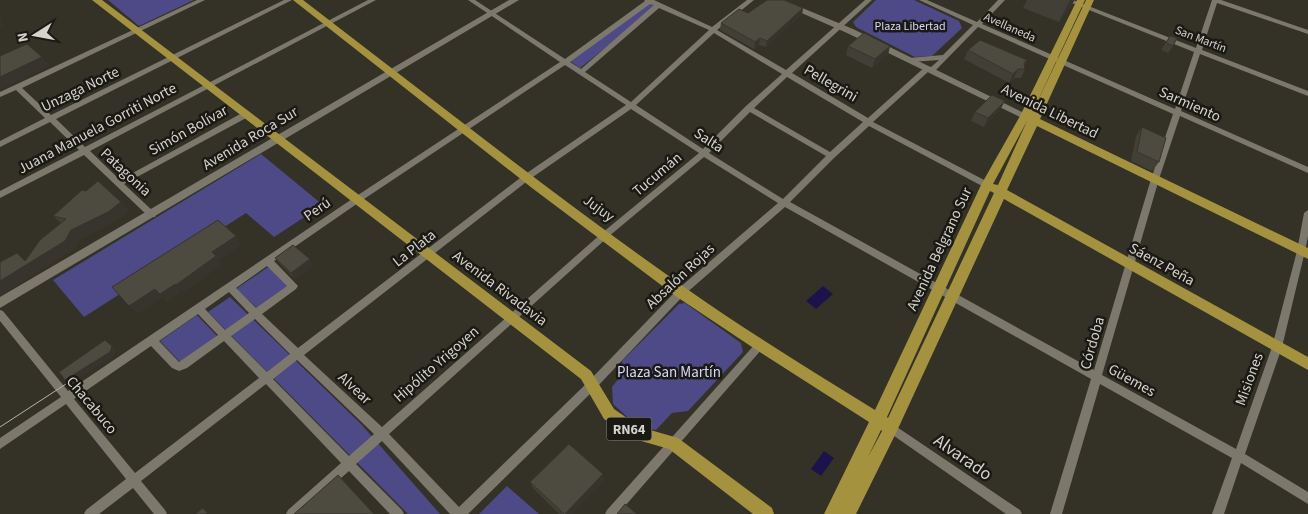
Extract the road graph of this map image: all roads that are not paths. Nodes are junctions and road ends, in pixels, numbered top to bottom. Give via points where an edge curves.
1 (96, 0) edge
2 (202, 0) edge
3 (289, 0) edge
4 (297, 0) edge
5 (373, 0) edge
6 (471, 0) edge
7 (515, 0) edge
8 (751, 0) edge
9 (776, 0) edge
10 (869, 0) edge
11 (922, 0) edge
12 (1002, 0) edge
13 (1067, 0) edge
14 (1215, 0) edge
15 (651, 2) edge
16 (1084, 3) edge
17 (494, 14) junction
18 (327, 23) junction
19 (976, 25) junction
20 (839, 26) junction
21 (713, 30) junction
22 (137, 31) junction
23 (1308, 32) edge
24 (1197, 49) junction
25 (943, 57) junction
26 (172, 59) junction
27 (911, 60) junction
28 (1057, 60) junction
29 (566, 62) junction
30 (930, 69) junction
31 (391, 72) junction
32 (581, 72) junction
33 (787, 74) junction
34 (207, 86) junction
35 (17, 87) junction
36 (1308, 94) edge
37 (0, 95) edge
38 (632, 105) junction
39 (748, 108) junction
40 (1178, 114) junction
41 (246, 115) junction
42 (1030, 118) junction
43 (50, 119) junction
44 (870, 123) junction
45 (463, 128) junction
46 (278, 138) junction
47 (0, 144) edge
48 (83, 151) junction
49 (704, 153) junction
50 (830, 156) junction
51 (1308, 170) edge
52 (527, 177) junction
53 (1155, 179) junction
54 (118, 184) junction
55 (987, 185) junction
56 (1000, 192) junction
57 (0, 195) edge
58 (358, 198) junction
59 (784, 203) junction
60 (1308, 212) edge
61 (152, 215) junction
62 (605, 235) junction
63 (1305, 253) edge
64 (428, 254) junction
65 (268, 261) junction
66 (1130, 265) junction
67 (229, 287) junction
68 (681, 292) junction
69 (945, 294) junction
70 (0, 303) edge
71 (198, 308) junction
72 (0, 314) edge
73 (256, 314) junction
74 (511, 318) junction
75 (224, 336) junction
76 (152, 340) junction
77 (759, 346) junction
78 (1277, 347) junction
79 (298, 355) junction
80 (1308, 364) edge
81 (1098, 378) junction
82 (264, 379) junction
83 (592, 385) junction
84 (67, 398) junction
85 (877, 420) junction
86 (891, 428) junction
87 (381, 432) junction
88 (673, 443) junction
89 (0, 444) edge
90 (1238, 455) junction
91 (348, 464) junction
92 (134, 480) junction
93 (1308, 498) edge
94 (90, 514) edge
95 (162, 514) edge
96 (292, 514) edge
97 (398, 514) edge
98 (459, 514) edge
99 (611, 514) edge
100 (766, 514) edge
101 (832, 514) edge
102 (848, 514) edge
103 (1016, 514) edge
104 (1056, 514) edge
105 (1218, 514) edge

1 - 22 main road, Avenida Rivadavia
2 - 22 street
3 - 26 street, Unzaga Norte
4 - 18 main road, Jujuy
5 - 18 street
6 - 17 street, Salta
7 - 17 main road, Avenida Roca Sur
8 - 21 street, La Plata
9 - 20 main road, Avenida Libertad
10 - 20 street, Tucumán
11 - 19 street, Avellaneda
12 - 19 street, Absalón Rojas
13 - 16 street, San Martín
14 - 23 street
14 - 24 street
15 - 21 street, Pellegrini
15 - 29 street, Perú
15 - 32 street
16 - 24 street, San Martín
16 - 28 main road, Avenida Belgrano Sur
17 - 29 street, Salta
17 - 31 main road, Avenida Roca Sur
18 - 31 main road, Jujuy
18 - 34 street
19 - 25 street, Absalón Rojas
19 - 28 street, Avellaneda
20 - 27 main road, Avenida Libertad
20 - 33 street, Tucumán
21 - 33 street, Pellegrini
21 - 38 street, La Plata
22 - 26 main road, Avenida Rivadavia
22 - 35 street
24 - 36 street, San Martín
24 - 40 street
25 - 27 street
25 - 30 street, Absalón Rojas
26 - 34 main road, Avenida Rivadavia
26 - 43 street, Unzaga Norte
27 - 30 main road, Avenida Libertad
28 - 40 street, Sarmiento
28 - 42 main road, Avenida Belgrano Sur
29 - 32 street, Salta
29 - 45 street, Perú
30 - 42 main road, Avenida Libertad
30 - 44 street, Absalón Rojas
31 - 45 main road, Jujuy
31 - 46 main road, Avenida Roca Sur
32 - 38 street, Salta
33 - 39 street, Tucumán
33 - 44 street, Pellegrini
34 - 41 main road, Avenida Rivadavia
34 - 48 street, Juana Manuela Gorriti Norte
35 - 37 street
35 - 43 street, Patagonia
38 - 49 street, Salta
38 - 52 street, La Plata
39 - 49 street, Tucumán
39 - 50 street
40 - 51 street, Sarmiento
40 - 53 street, Córdoba
41 - 46 main road, Avenida Rivadavia
41 - 54 street, Simón Bolívar
42 - 53 main road, Avenida Libertad
42 - 55 main road, Avenida Belgrano Sur
42 - 56 main road, Avenida Belgrano Sur
43 - 47 street, Unzaga Norte
43 - 48 street, Patagonia
44 - 50 street, Absalón Rojas
44 - 55 street, Pellegrini
45 - 52 main road, Jujuy
45 - 58 street, Perú
46 - 58 main road, Avenida Rivadavia
46 - 61 main road, Avenida Roca Sur
48 - 54 street, Patagonia
48 - 57 street, Juana Manuela Gorriti Norte
49 - 59 street, Salta
49 - 62 street, Tucumán
50 - 59 street, Absalón Rojas
52 - 62 main road, Jujuy
52 - 64 street, La Plata
53 - 63 main road, Avenida Libertad
53 - 66 street, Córdoba
54 - 61 street, Patagonia
55 - 56 main road, Pellegrini
55 - 69 main road, Avenida Belgrano Sur
56 - 66 main road, Sáenz Peña
56 - 69 main road, Avenida Belgrano Sur
58 - 64 main road, Avenida Rivadavia
58 - 65 street, Perú
59 - 68 street, Absalón Rojas
59 - 69 street, Salta
60 - 63 street, Misiones
61 - 70 main road, Avenida Roca Sur
62 - 68 main road, Jujuy
62 - 74 street, Tucumán
63 - 78 street, Misiones
64 - 74 main road, Avenida Rivadavia
64 - 79 street, La Plata
65 - 67 street, Perú
65 - 73 street via 293,286
66 - 78 main road, Sáenz Peña
66 - 81 street, Córdoba
67 - 71 street, Perú
67 - 73 street, Alvear
68 - 77 main road, Jujuy
68 - 83 street, Absalón Rojas
69 - 81 street, Güemes
69 - 85 main road, Avenida Belgrano Sur
69 - 86 main road, Avenida Belgrano Sur
71 - 75 street
71 - 76 street, Perú
72 - 84 street, Chacabuco
73 - 75 street
73 - 79 street, Alvear
74 - 83 main road, Avenida Rivadavia / RN64 via 586,375
74 - 87 street, Hipólito Yrigoyen
75 - 76 street via 179,367
75 - 82 street
76 - 84 street, Perú
77 - 85 main road, Jujuy
77 - 88 street, RN64
78 - 80 main road, Sáenz Peña
78 - 90 street, Misiones
79 - 82 street, La Plata
79 - 87 street, Alvear
81 - 90 street, Güemes
81 - 104 street, Córdoba
82 - 91 street
82 - 92 street, La Plata
83 - 88 main road, Avenida Rivadavia / RN64 via 605,409 632,431
83 - 98 street, Absalón Rojas
84 - 89 street, Perú
84 - 92 street, Chacabuco
85 - 86 main road, Jujuy
85 - 101 main road, Avenida Belgrano Sur
86 - 102 main road, Avenida Belgrano Sur
86 - 103 street, Alvarado
87 - 91 street, Hipólito Yrigoyen
87 - 98 street, Alvear
88 - 99 street
88 - 100 main road, Avenida Rivadavia / RN64
90 - 93 street, Güemes
90 - 105 street, Misiones
91 - 96 street, Hipólito Yrigoyen
91 - 97 street
92 - 94 street, La Plata
92 - 95 street, Chacabuco

